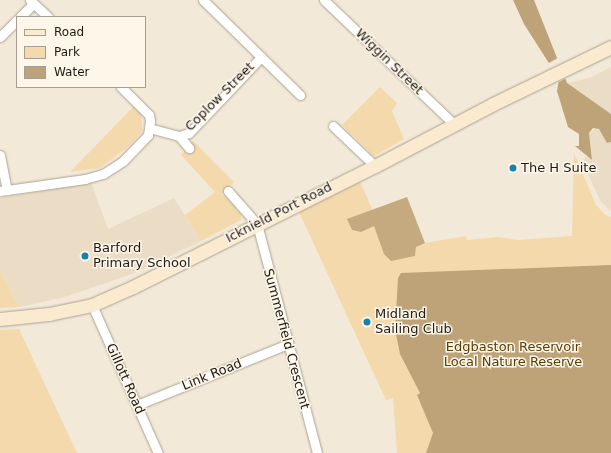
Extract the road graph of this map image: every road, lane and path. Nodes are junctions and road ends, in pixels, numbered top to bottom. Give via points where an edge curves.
1 (203, 0) edge
2 (324, 0) edge
3 (32, 2) edge
4 (21, 16) edge
5 (47, 16) edge
6 (16, 21) edge
7 (0, 37) edge
8 (611, 47) edge
9 (261, 57) junction
10 (122, 88) edge
11 (300, 95) dead end
12 (455, 125) junction
13 (333, 126) dead end
14 (149, 128) junction
15 (179, 136) junction
16 (189, 148) dead end
17 (0, 155) edge
18 (375, 166) junction
19 (4, 191) edge
20 (228, 191) dead end
21 (257, 224) junction
22 (92, 305) junction
23 (0, 319) edge
24 (288, 344) junction
25 (137, 405) junction
26 (158, 453) edge
27 (317, 453) edge

1 - 9 street
2 - 12 street, Wiggin Street
3 - 4 street
3 - 5 street
6 - 7 street
8 - 12 main road, Icknield Port Road via 548,76
9 - 11 street
9 - 15 street, Coplow Street via 189,133
10 - 14 street via 149,115
12 - 18 main road, Icknield Port Road
13 - 18 street
14 - 15 street, Coplow Street
14 - 19 street via 148,135 123,161 103,174
15 - 16 street, Coplow Street
17 - 19 street
18 - 21 main road, Icknield Port Road
20 - 21 street
21 - 22 main road, Icknield Port Road
21 - 24 street, Summerfield Crescent
22 - 23 main road, Icknield Port Road via 49,314
22 - 25 street, Gillott Road
24 - 25 street, Link Road
24 - 27 street, Summerfield Crescent
25 - 26 street, Gillott Road

